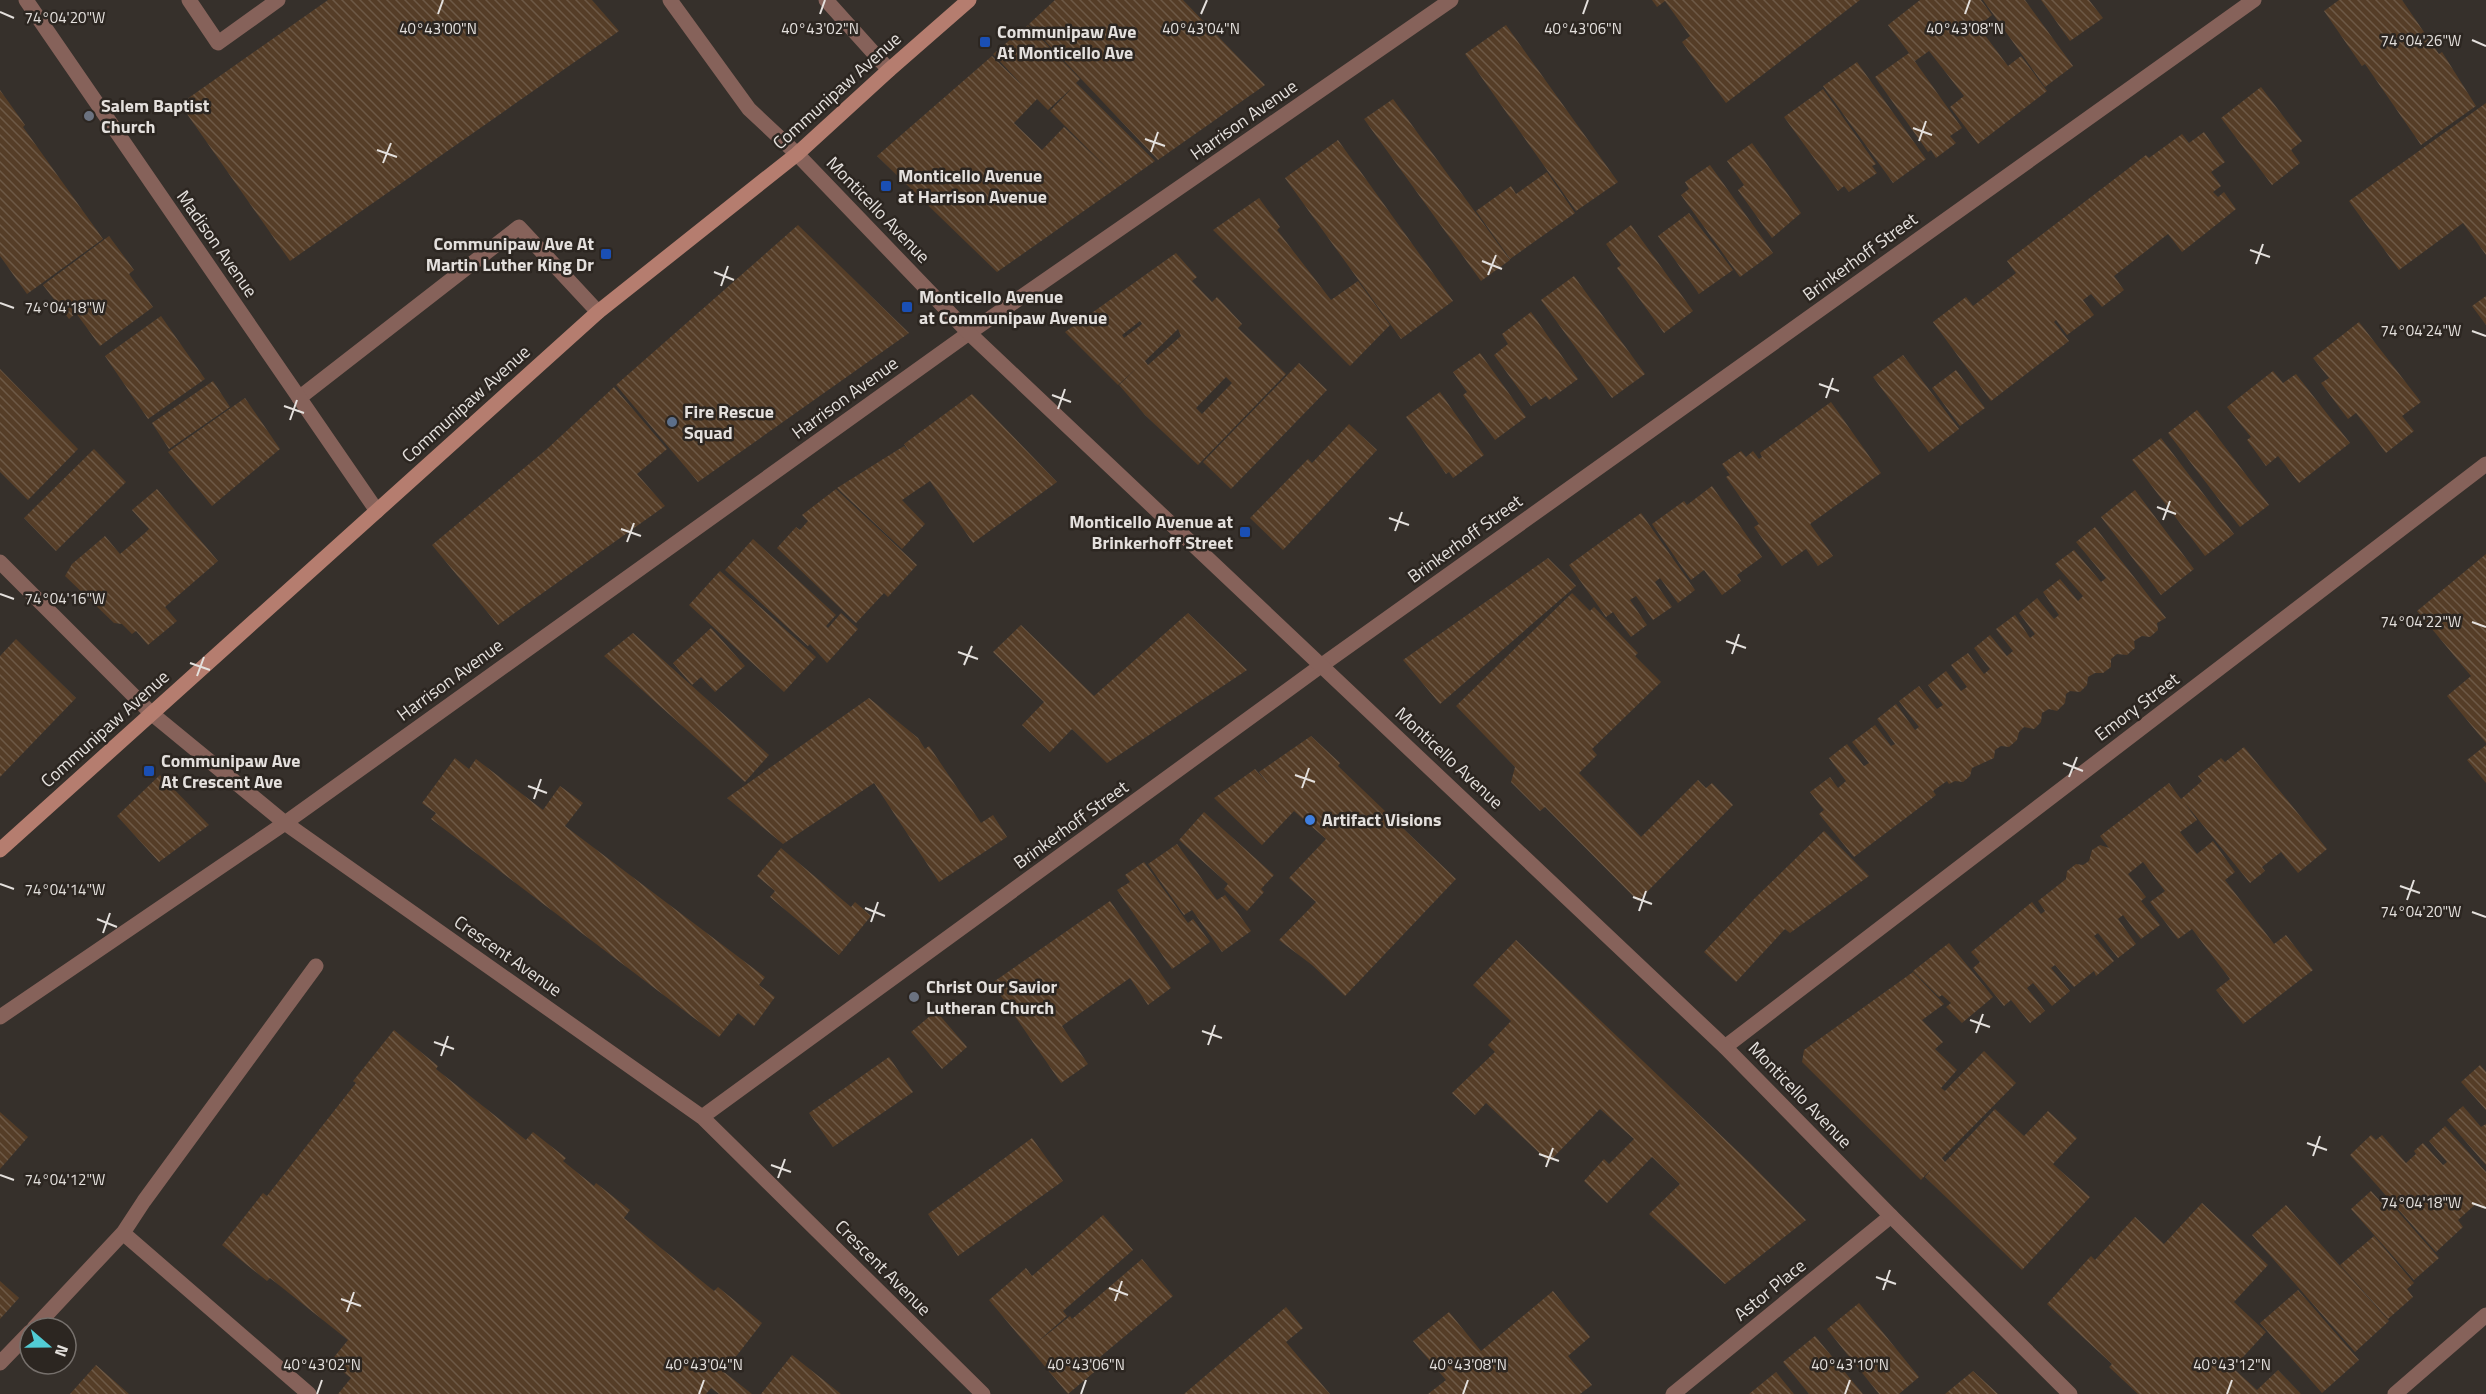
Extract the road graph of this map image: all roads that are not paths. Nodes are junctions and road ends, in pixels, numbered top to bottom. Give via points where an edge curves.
1 (26, 0) edge
2 (189, 0) edge
3 (278, 0) edge
4 (670, 0) edge
5 (826, 0) edge
6 (969, 0) edge
7 (1451, 0) edge
8 (2254, 0) edge
9 (889, 70) junction
10 (797, 154) junction
11 (598, 312) junction
12 (969, 333) junction
13 (299, 398) junction
14 (2486, 464) edge
15 (377, 511) junction
16 (0, 562) edge
17 (1322, 665) junction
18 (151, 712) junction
19 (285, 823) junction
20 (0, 850) edge
21 (316, 966) dead end
22 (0, 1017) edge
23 (1725, 1047) junction
24 (702, 1117) junction
25 (1891, 1216) junction
26 (123, 1233) junction
27 (2486, 1315) edge
28 (45, 1316) edge
29 (18, 1344) edge
30 (0, 1363) edge
31 (309, 1394) edge
32 (984, 1394) edge
33 (1673, 1394) edge
34 (2070, 1394) edge
35 (2395, 1394) edge

1 - 13 street, Madison Avenue
2 - 3 street via 218,43
4 - 10 street, Monticello Avenue via 749,109
5 - 9 street
6 - 9 main road, Communipaw Avenue
7 - 12 street, Harrison Avenue
8 - 17 street, Brinkerhoff Street
9 - 10 main road, Communipaw Avenue
10 - 11 main road, Communipaw Avenue
10 - 12 street, Monticello Avenue
11 - 13 street via 519,227
11 - 15 main road, Communipaw Avenue
12 - 17 street, Monticello Avenue
12 - 19 street, Harrison Avenue
13 - 15 street, Madison Avenue
14 - 23 street, Emory Street
15 - 18 main road, Communipaw Avenue
16 - 18 street, Crescent Avenue
17 - 23 street, Monticello Avenue
17 - 24 street, Brinkerhoff Street
18 - 19 street, Crescent Avenue
18 - 20 main road, Communipaw Avenue
19 - 22 street, Harrison Avenue
19 - 24 street, Crescent Avenue
21 - 26 street
23 - 25 street, Monticello Avenue
24 - 32 street, Crescent Avenue
25 - 33 street, Astor Place
25 - 34 street, Monticello Avenue
26 - 28 street
26 - 31 street
27 - 35 street
29 - 30 street

